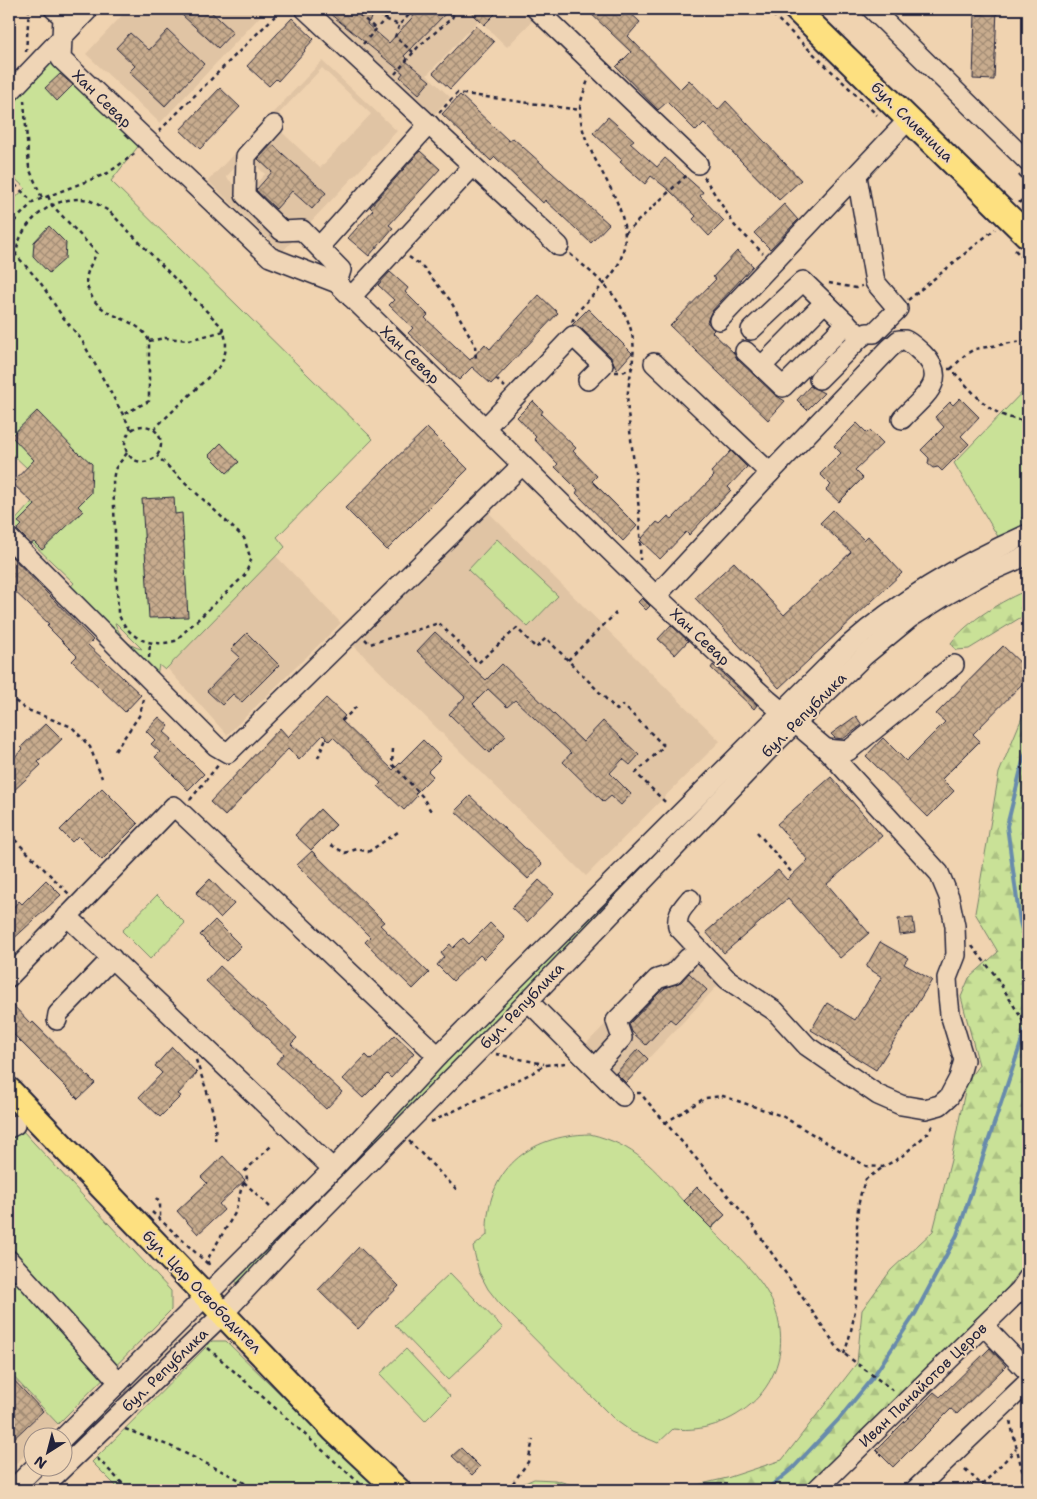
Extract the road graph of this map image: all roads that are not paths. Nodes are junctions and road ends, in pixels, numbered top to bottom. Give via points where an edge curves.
1 (54, 9) edge
2 (89, 9) edge
3 (305, 9) edge
4 (536, 9) edge
5 (796, 9) edge
6 (819, 9) edge
7 (872, 9) edge
8 (62, 34) junction
9 (18, 84) edge
10 (909, 119) junction
11 (428, 124) junction
12 (274, 126) dead end
13 (1028, 162) edge
14 (698, 164) road end
15 (474, 166) junction
16 (857, 176) junction
17 (1021, 207) edge
18 (1028, 236) edge
19 (559, 246) road end
20 (319, 247) junction
21 (337, 283) junction
22 (351, 297) junction
23 (824, 302) junction
24 (719, 320) dead end
25 (847, 323) junction
26 (751, 330) dead end
27 (868, 335) junction
28 (890, 348) junction
29 (745, 351) dead end
30 (654, 363) dead end
31 (761, 367) junction
32 (818, 379) dead end
33 (588, 380) dead end
34 (902, 419) dead end
35 (485, 428) junction
36 (522, 465) junction
37 (770, 473) junction
38 (1028, 534) edge
39 (9, 538) edge
40 (1028, 555) edge
41 (656, 596) junction
42 (954, 665) dead end
43 (789, 717) junction
44 (826, 749) junction
45 (690, 899) dead end
46 (73, 910) junction
47 (112, 958) junction
48 (688, 958) dead end
49 (9, 976) edge
50 (528, 1001) junction
51 (57, 1020) dead end
52 (438, 1056) junction
53 (590, 1062) junction
54 (9, 1090) edge
55 (616, 1091) road end
56 (333, 1170) junction
57 (9, 1260) edge
58 (1026, 1289) edge
59 (208, 1296) junction
60 (223, 1314) junction
61 (984, 1326) junction
62 (1028, 1372) edge
63 (119, 1382) junction
64 (1028, 1382) edge
65 (72, 1429) edge
66 (26, 1476) edge
67 (12, 1490) edge
68 (40, 1490) edge
69 (398, 1490) edge
70 (816, 1490) edge
71 (915, 1490) edge

1 - 8 street, Хан Севар via 63,17
2 - 8 street
3 - 11 street
4 - 14 street
5 - 10 main road, бул. Сливница
6 - 17 main road, бул. Сливница
7 - 13 street
8 - 9 street
8 - 21 street, Хан Севар via 61,59 270,257
10 - 16 street
10 - 17 main road, бул. Сливница
11 - 15 street
11 - 20 street
12 - 20 street via 246,156 245,196 282,231 302,230
15 - 19 street
15 - 22 street
16 - 24 street
16 - 27 street via 875,282 898,309
17 - 18 main road, бул. Сливница
20 - 21 street via 340,270
21 - 22 street, Хан Севар
22 - 35 street, Хан Севар
23 - 25 street
23 - 26 street via 801,281
23 - 31 street
25 - 27 street
25 - 31 street via 783,387
27 - 28 street
27 - 32 street
28 - 34 street via 899,340 905,340 942,368 933,385
28 - 37 street
29 - 31 street
30 - 37 street
33 - 35 street via 602,365 573,336
35 - 36 street, Хан Севар
36 - 39 street via 228,753 216,746
36 - 41 street, Хан Севар
37 - 41 street
38 - 43 street, бул. Република via 976,557 900,603 849,645
40 - 43 street, бул. Република via 982,575 910,618
41 - 43 street, Хан Севар
42 - 44 street via 848,751
43 - 44 street, Хан Севар
43 - 50 street, бул. Република
43 - 52 street, бул. Република via 679,816
44 - 45 street, Хан Севар via 938,873 950,897 956,955 947,978 948,995 950,1014 964,1060 949,1096 940,1105 925,1109 901,1105 878,1095 807,1046 775,1012 727,979 678,927 680,910
46 - 47 street
46 - 49 street
46 - 52 street via 174,806
47 - 51 street via 58,1014
47 - 56 street
48 - 53 street via 673,974 657,979 616,1021 622,1038
50 - 53 street
50 - 60 street, бул. Република
52 - 56 street, бул. Република
53 - 55 street
54 - 59 main road, бул. Цар Освободител
56 - 59 street, бул. Република
57 - 63 street
58 - 61 street, Иван Панайотов Церов
59 - 60 main road, бул. Цар Освободител
59 - 63 street, бул. Република
60 - 68 street, бул. Република
60 - 69 main road, бул. Цар Освободител via 334,1430
61 - 62 street
61 - 70 street, Иван Панайотов Церов
63 - 65 street, бул. Република
64 - 71 street
66 - 67 street

